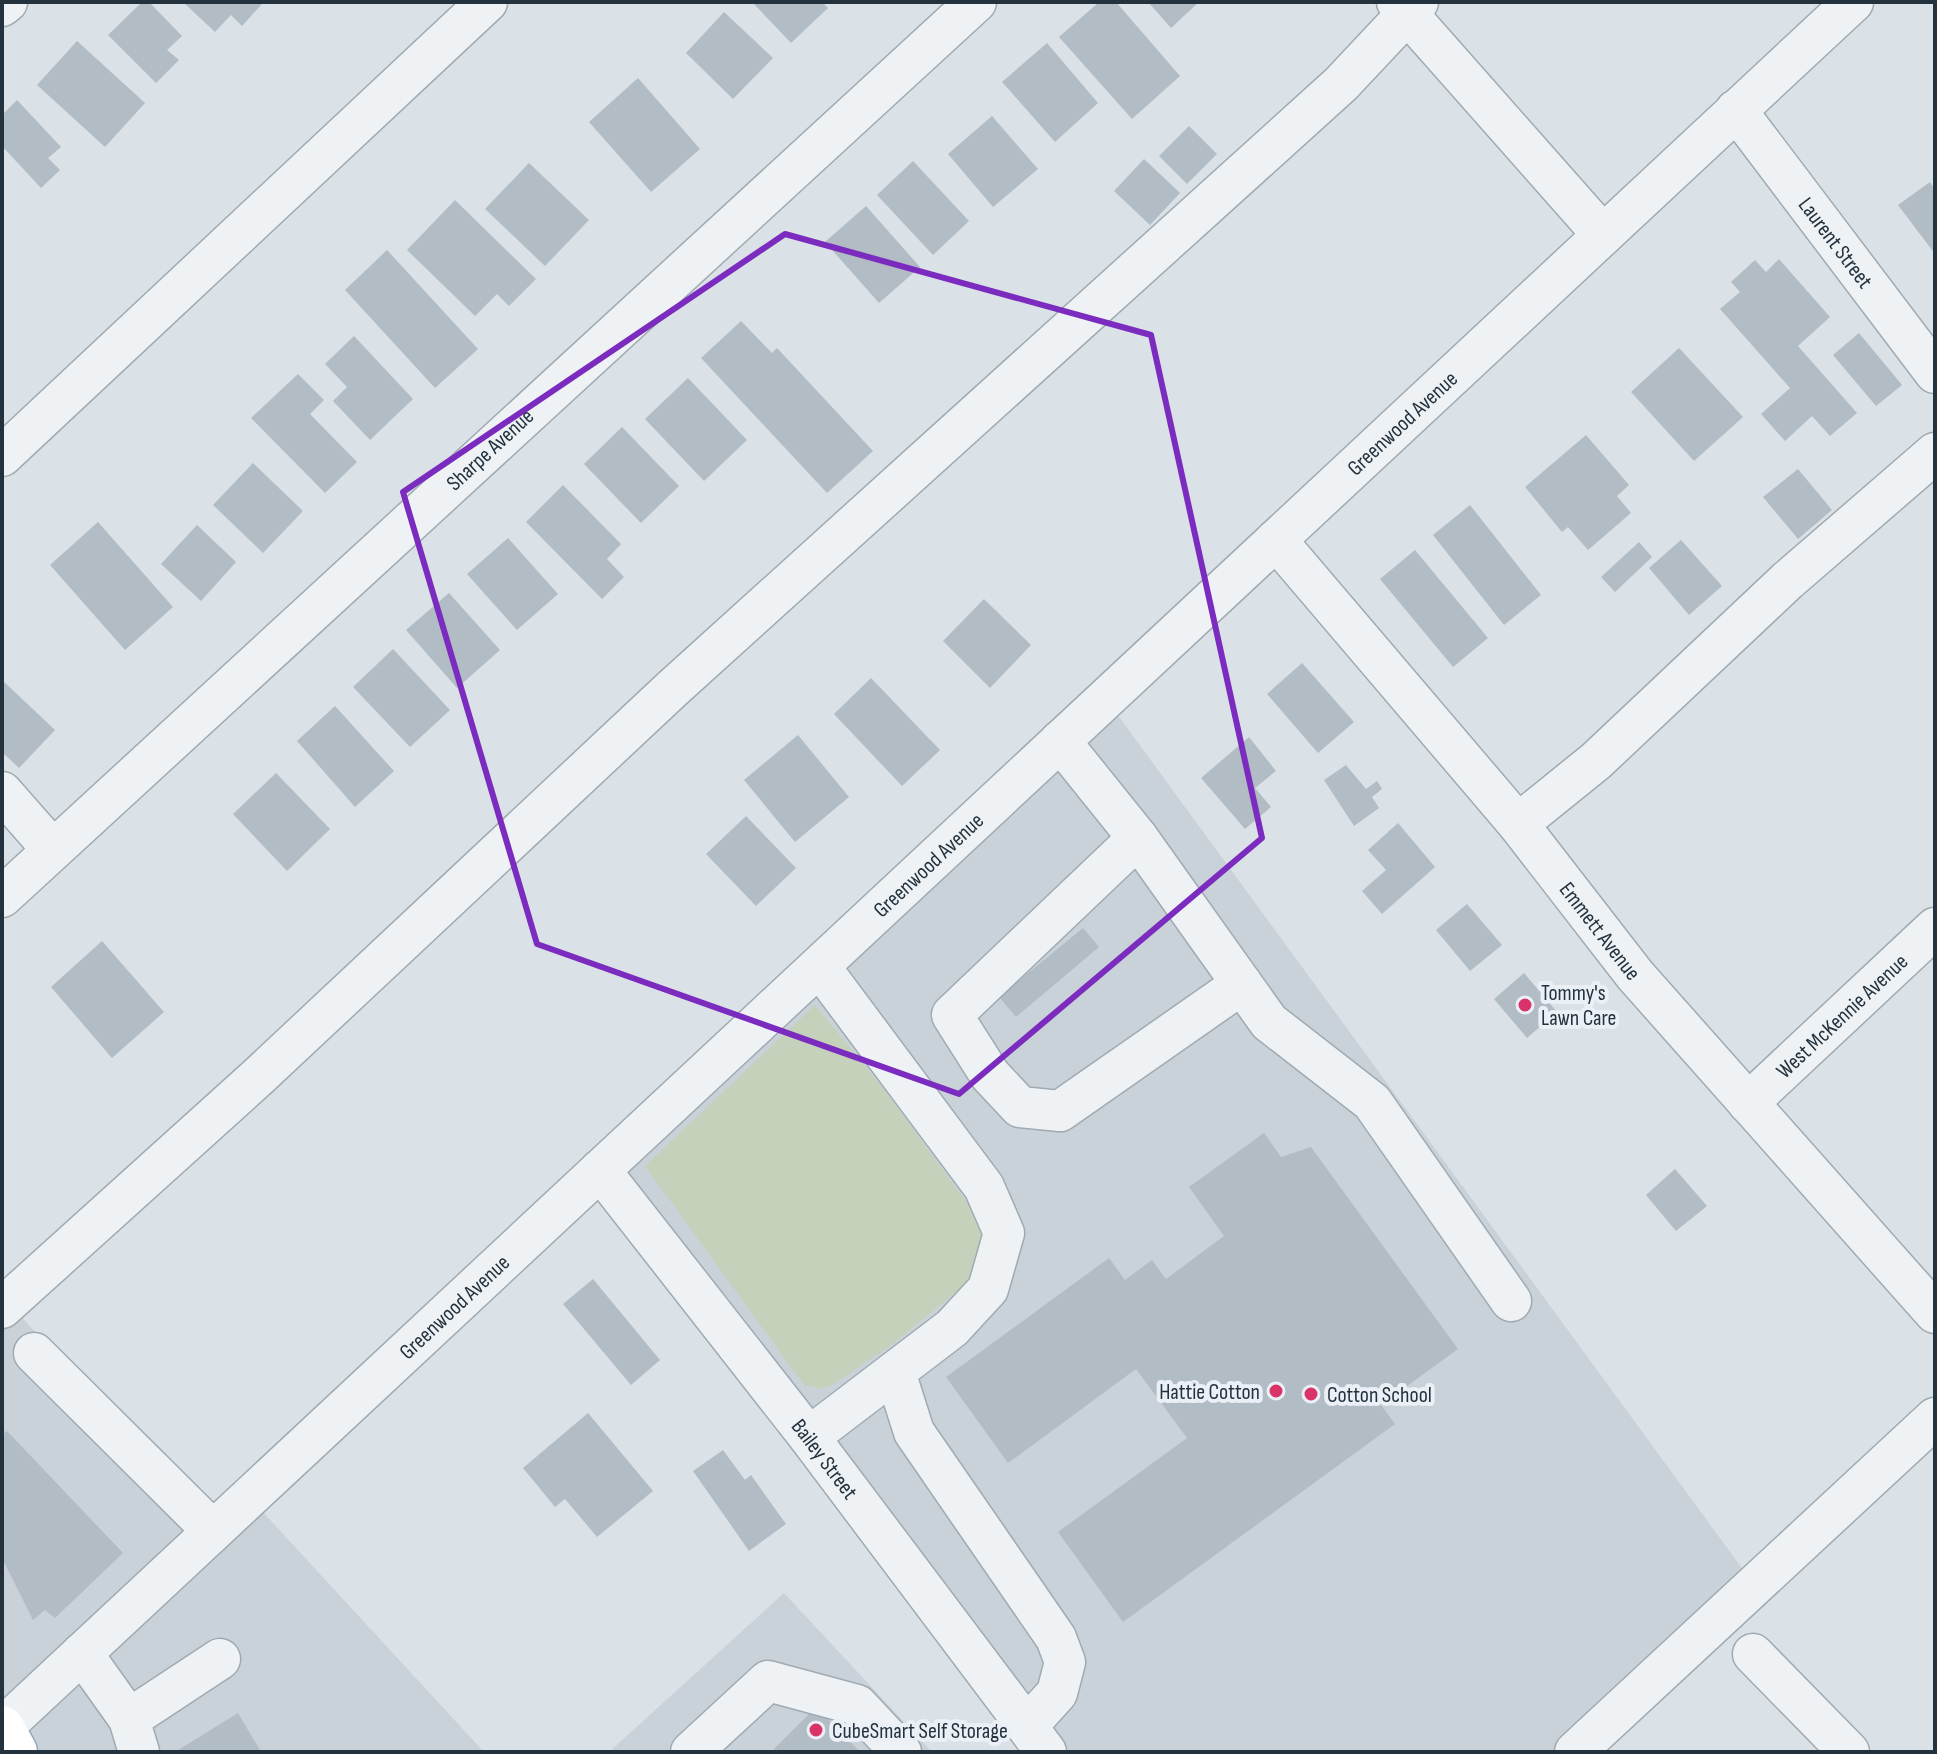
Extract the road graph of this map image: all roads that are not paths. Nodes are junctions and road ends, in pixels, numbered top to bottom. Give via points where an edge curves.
1 (7, 2) edge
2 (487, 2) edge
3 (976, 2) edge
4 (1853, 2) edge
5 (1407, 5) edge
6 (2, 6) edge
7 (1736, 110) junction
8 (1603, 235) junction
9 (1935, 373) edge
10 (1935, 453) edge
11 (2, 456) edge
12 (1276, 540) junction
13 (1060, 741) junction
14 (2, 792) edge
15 (1518, 824) junction
16 (1138, 838) junction
17 (53, 850) junction
18 (2, 897) edge
19 (1935, 928) edge
20 (820, 967) junction
21 (1242, 984) junction
22 (1748, 1103) junction
23 (600, 1170) junction
24 (1511, 1301) dead end
25 (2, 1308) edge
26 (1935, 1313) edge
27 (34, 1353) dead end
28 (895, 1372) junction
29 (1935, 1418) edge
30 (809, 1437) junction
31 (213, 1531) junction
32 (82, 1653) junction
33 (1753, 1654) dead end
34 (220, 1659) dead end
35 (2, 1728) edge
36 (134, 1735) edge
37 (1037, 1739) edge
38 (15, 1752) edge
39 (691, 1752) edge
40 (901, 1752) edge
41 (1575, 1752) edge
42 (1849, 1752) edge

1 - 6 street
2 - 11 street
3 - 17 street, Sharpe Avenue
4 - 7 street, Greenwood Avenue
5 - 8 street
5 - 25 street via 1341,84 661,700
7 - 8 street, Greenwood Avenue
7 - 9 street, Laurent Street
8 - 12 street, Greenwood Avenue
10 - 15 street via 1787,581 1596,761
12 - 13 street, Greenwood Avenue
12 - 15 street, Emmett Avenue
13 - 16 street
13 - 20 street, Greenwood Avenue
14 - 17 street
15 - 22 street, Emmett Avenue via 1635,975
16 - 21 street
16 - 21 street via 952,1015 990,1075 1020,1107 1060,1111
17 - 18 street, Sharpe Avenue
19 - 22 street, West McKennie Avenue
20 - 23 street, Greenwood Avenue
20 - 28 street via 984,1187 1004,1233 988,1289 952,1328
21 - 24 street via 1269,1022 1372,1102
22 - 26 street, Emmett Avenue
23 - 30 street, Bailey Street
23 - 31 street, Greenwood Avenue
27 - 31 street
28 - 30 street
28 - 37 street via 914,1432 1056,1638 1065,1662
29 - 41 street
30 - 37 street, Bailey Street
31 - 32 street, Greenwood Avenue
32 - 35 street, Greenwood Avenue
32 - 36 street
33 - 42 street
34 - 36 street
35 - 38 main road
39 - 40 street via 768,1681 857,1705

